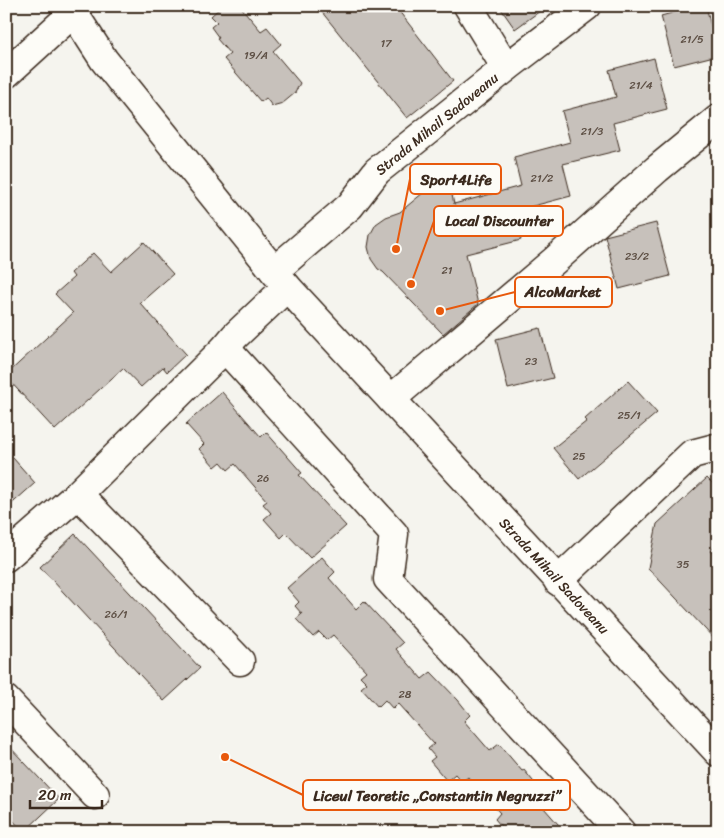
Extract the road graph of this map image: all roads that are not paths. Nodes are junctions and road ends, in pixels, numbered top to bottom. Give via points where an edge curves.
1 (468, 6) edge
2 (587, 6) edge
3 (71, 9) edge
4 (506, 68) junction
5 (6, 74) edge
6 (718, 119) edge
7 (281, 279) junction
8 (225, 348) junction
9 (391, 399) junction
10 (718, 450) edge
11 (78, 494) junction
12 (6, 557) edge
13 (558, 581) junction
14 (240, 661) dead end
15 (6, 700) edge
16 (718, 752) edge
17 (95, 795) dead end
18 (621, 832) edge

1 - 4 main road
2 - 4 main road, Strada Mihail Sadoveanu
3 - 5 main road
3 - 7 main road, Strada Mihail Sadoveanu via 104,60
4 - 7 main road, Strada Mihail Sadoveanu via 377,171 350,206
6 - 9 main road
7 - 8 main road
7 - 9 main road, Strada Mihail Sadoveanu
8 - 11 main road
8 - 18 main road via 394,534 388,579
9 - 13 main road, Strada Mihail Sadoveanu
10 - 13 main road via 692,454
11 - 12 main road
11 - 14 main road
13 - 16 main road, Strada Mihail Sadoveanu
15 - 17 main road

